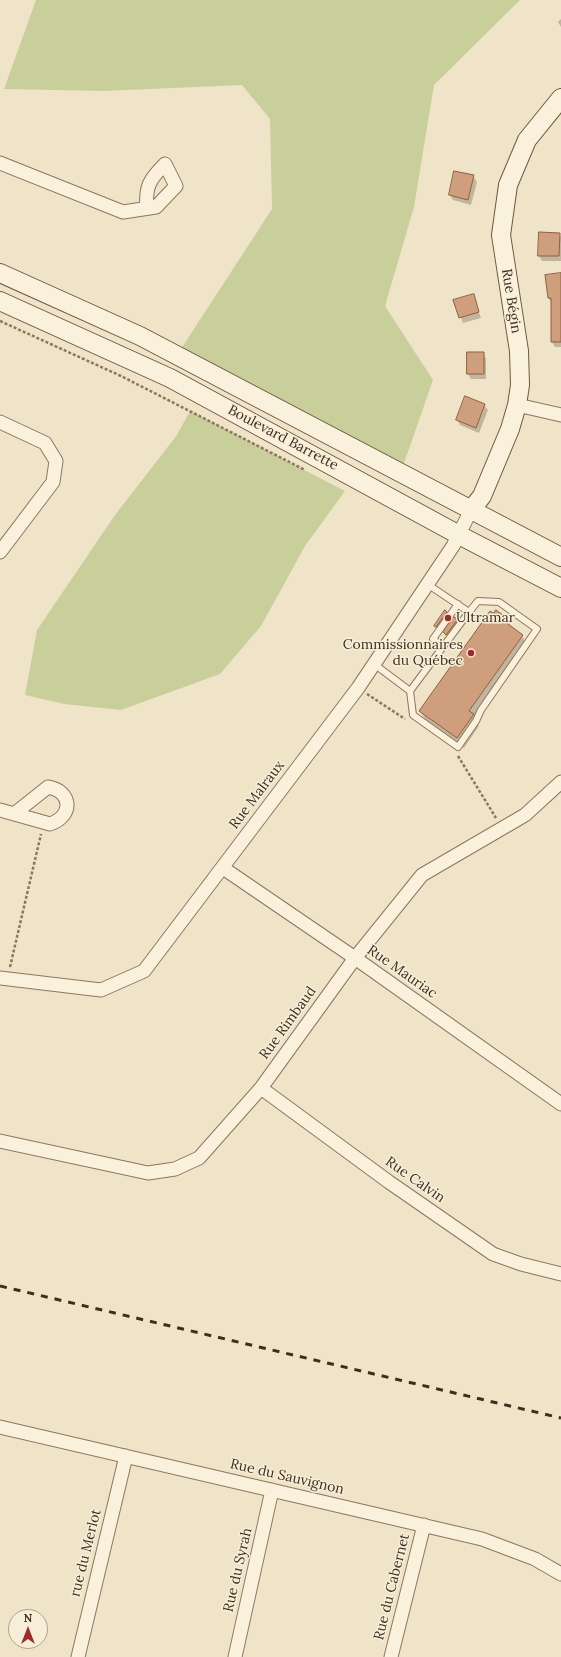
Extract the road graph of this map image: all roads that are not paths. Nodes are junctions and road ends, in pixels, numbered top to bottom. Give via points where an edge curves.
1 (561, 98) edge
2 (0, 163) edge
3 (147, 208) dead end
4 (0, 273) edge
5 (0, 301) edge
6 (517, 405) junction
7 (561, 415) edge
8 (0, 422) edge
9 (471, 510) junction
10 (459, 535) junction
11 (0, 552) edge
12 (561, 557) edge
13 (428, 584) junction
14 (561, 588) edge
15 (458, 604) junction
16 (469, 612) junction
17 (444, 647) junction
18 (374, 664) junction
19 (410, 691) junction
20 (561, 782) edge
21 (0, 810) edge
22 (14, 814) junction
23 (223, 868) junction
24 (355, 958) junction
25 (3, 979) edge
26 (262, 1088) junction
27 (561, 1104) edge
28 (0, 1141) edge
29 (561, 1274) edge
30 (0, 1427) edge
31 (126, 1456) junction
32 (272, 1490) junction
33 (424, 1526) junction
34 (561, 1574) edge
35 (78, 1657) edge
36 (235, 1657) edge
37 (391, 1657) edge

1 - 6 main road, Rue Bégin via 527,140 508,185 501,235 520,351
2 - 3 street via 123,212
4 - 9 main road, Boulevard Barrette via 140,336
5 - 10 main road, Boulevard Barrette via 170,378
6 - 7 street
6 - 9 main road, Rue Bégin via 510,429 482,496
8 - 11 street via 45,443 56,462 53,482
9 - 10 street, Rue Malraux
9 - 12 main road, Boulevard Barrette
10 - 13 street, Rue Malraux
10 - 14 main road, Boulevard Barrette
13 - 15 lane
13 - 18 street, Rue Malraux
15 - 16 lane
15 - 17 lane via 433,639
16 - 17 lane
16 - 19 lane via 478,601 499,602 537,629 458,747 413,715
17 - 19 lane
18 - 19 lane
18 - 23 street, Rue Malraux
20 - 24 street, Rue Rimbaud via 526,814 422,875
21 - 22 street
22 - 22 street via 50,824 58,821 65,813 67,805 64,795 58,789 48,787
23 - 24 street, Rue Mauriac
23 - 25 street, Rue Malraux via 144,971 101,990
24 - 26 street, Rue Rimbaud
24 - 27 street, Rue Mauriac
26 - 28 street, Rue Rimbaud via 199,1158 175,1169 148,1173
26 - 29 street, Rue Calvin via 389,1182 493,1254
30 - 31 street, Rue du Sauvignon
31 - 32 street, Rue du Sauvignon
31 - 35 street, rue du Merlot
32 - 33 street, Rue du Sauvignon
32 - 36 street, Rue du Syrah
33 - 34 street, Rue du Sauvignon via 482,1539 536,1559
33 - 37 street, Rue du Cabernet

